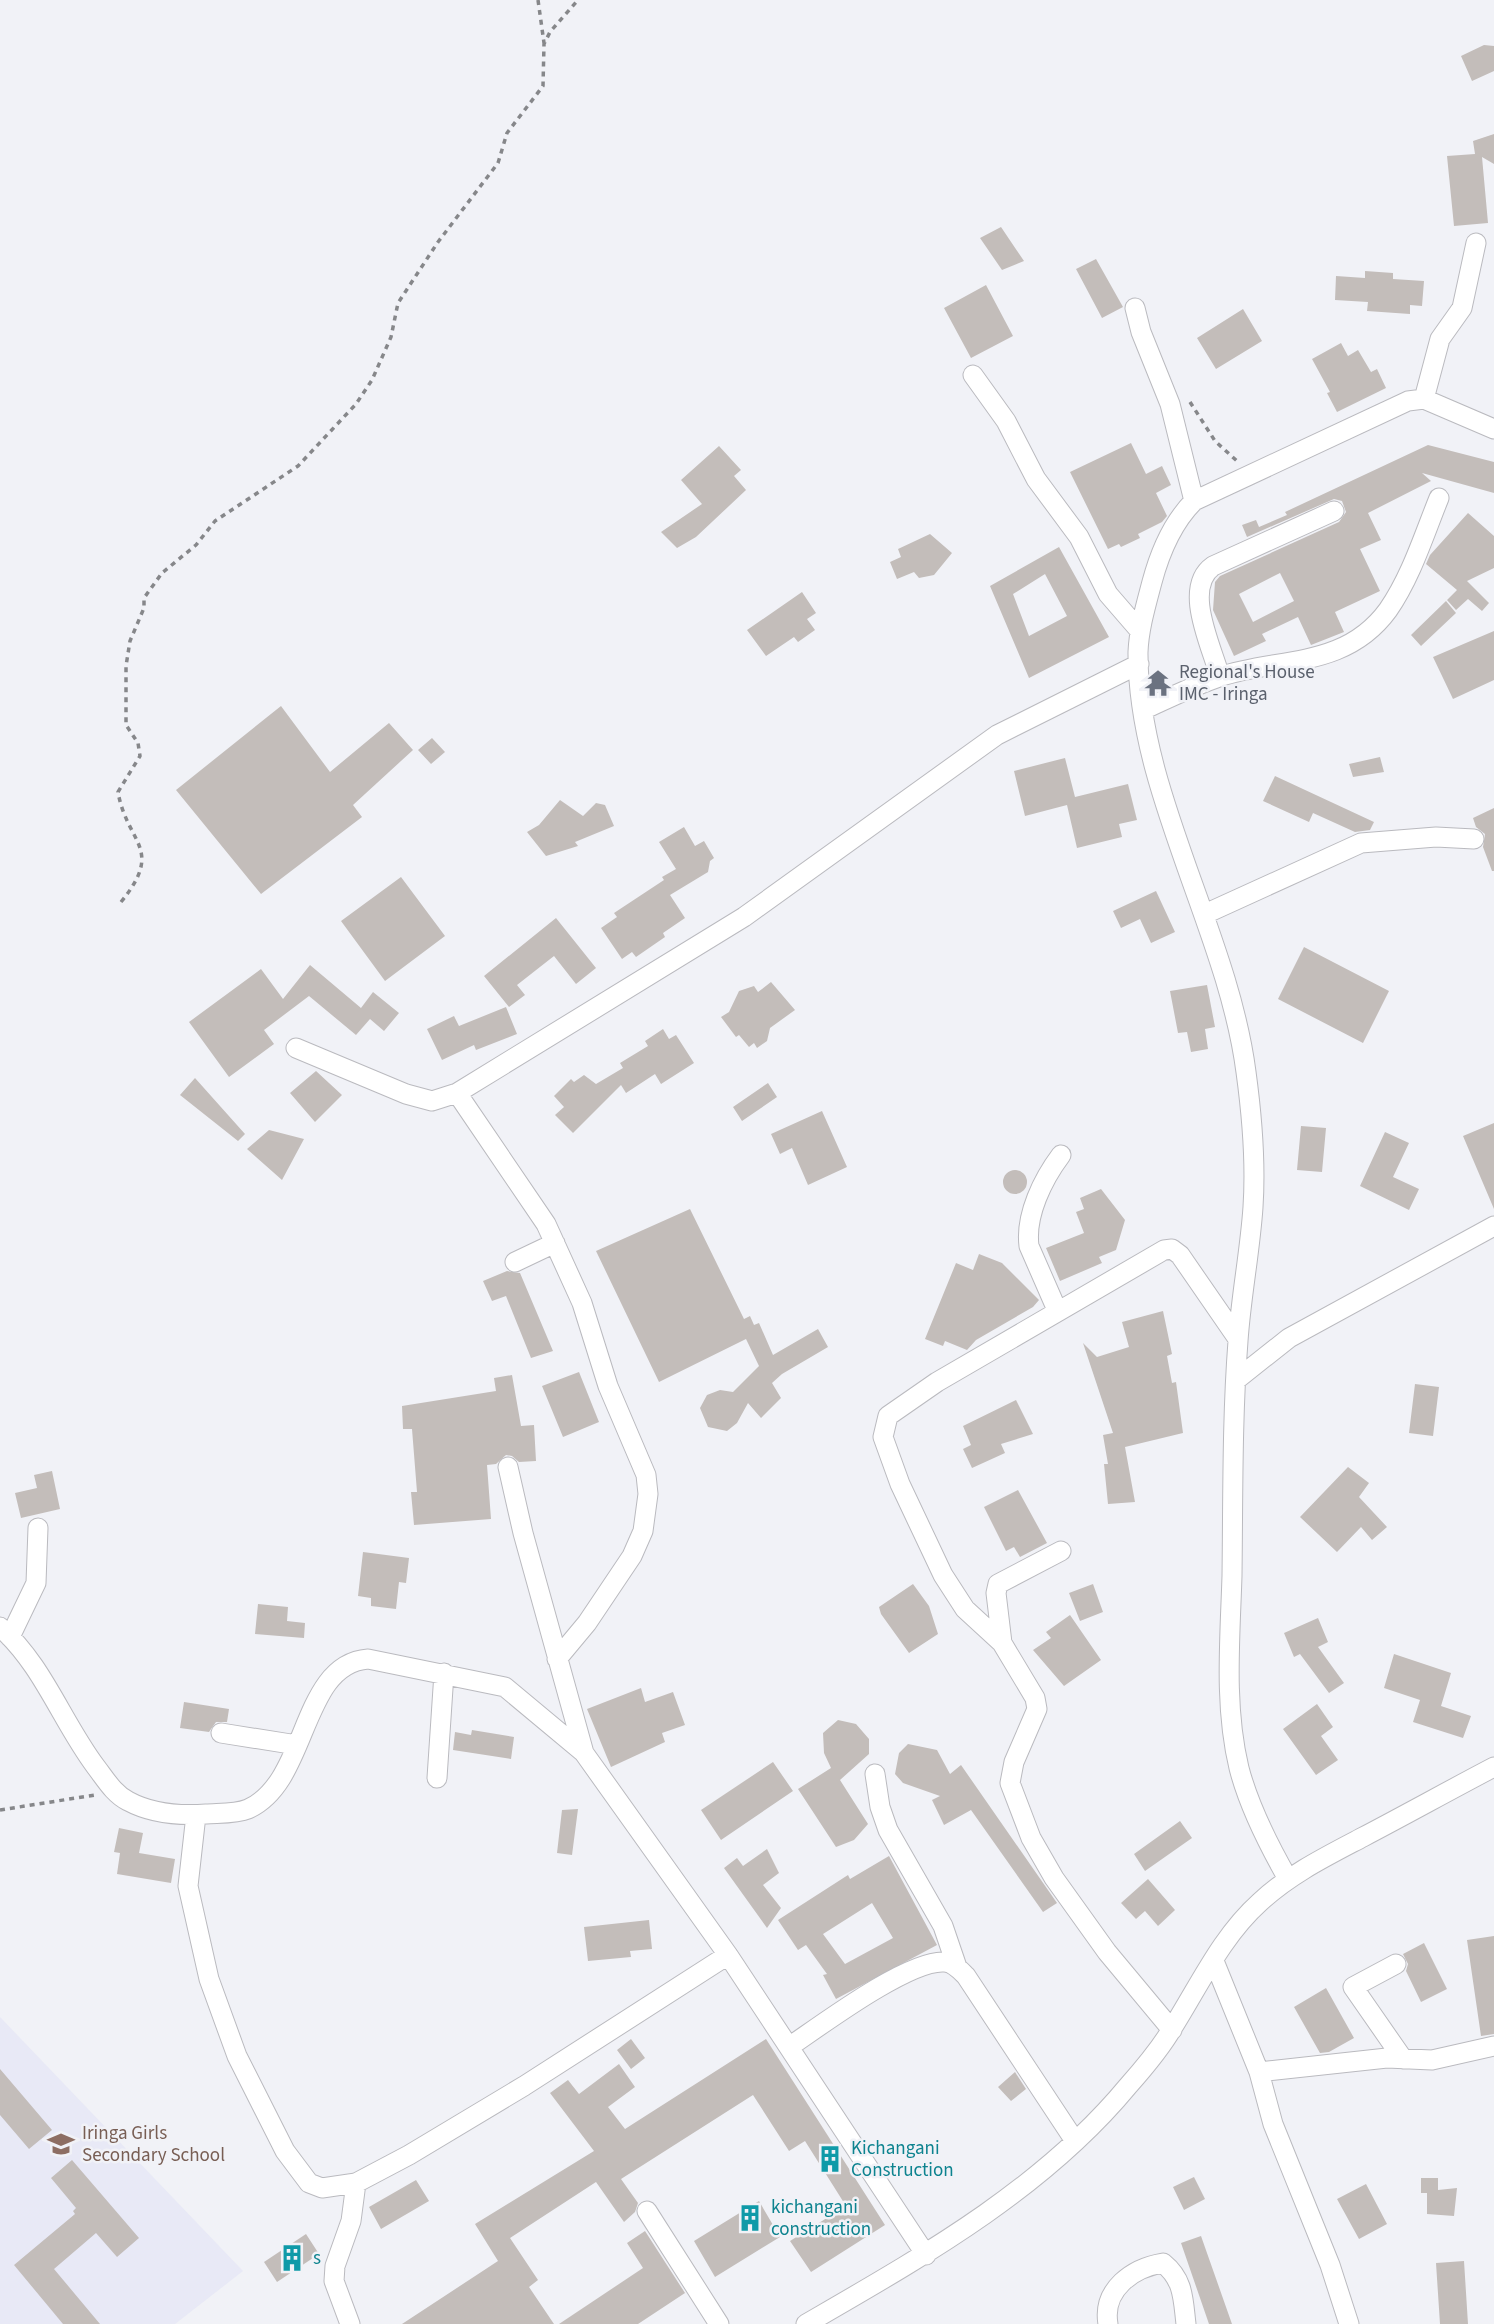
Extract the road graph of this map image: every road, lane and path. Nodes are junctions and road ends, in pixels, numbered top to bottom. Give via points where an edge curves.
1 (538, 0) edge
2 (578, 0) edge
3 (544, 44) junction
4 (1476, 243) dead end
5 (1135, 308) dead end
6 (973, 375) dead end
7 (1186, 398) dead end
8 (1424, 399) junction
9 (1494, 429) edge
10 (1256, 474) junction
11 (1439, 498) dead end
12 (1194, 501) junction
13 (1334, 511) dead end
14 (1140, 631) junction
15 (1139, 664) junction
16 (1220, 677) junction
17 (1145, 709) junction
18 (1474, 839) dead end
19 (121, 902) dead end
20 (1205, 914) junction
21 (296, 1048) dead end
22 (457, 1093) junction
23 (1061, 1154) dead end
24 (1494, 1226) edge
25 (555, 1243) junction
26 (515, 1262) dead end
27 (1057, 1310) junction
28 (1238, 1339) junction
29 (1236, 1380) junction
30 (508, 1467) dead end
31 (38, 1528) dead end
32 (1061, 1552) dead end
33 (5, 1632) edge
34 (1002, 1643) junction
35 (557, 1659) junction
36 (444, 1673) junction
37 (220, 1733) dead end
38 (297, 1745) junction
39 (584, 1753) junction
40 (1494, 1767) edge
41 (875, 1774) dead end
42 (436, 1778) dead end
43 (115, 1793) junction
44 (0, 1810) edge
45 (196, 1815) junction
46 (1288, 1879) junction
47 (728, 1955) junction
48 (1214, 1961) junction
49 (1396, 1964) dead end
50 (957, 1967) junction
51 (1172, 2030) junction
52 (1494, 2046) edge
53 (789, 2047) junction
54 (1403, 2059) junction
55 (1259, 2072) junction
56 (1075, 2141) junction
57 (356, 2183) junction
58 (647, 2211) dead end
59 (926, 2255) junction
60 (350, 2324) edge
61 (719, 2324) edge
62 (806, 2324) edge
63 (1108, 2324) edge
64 (1186, 2324) edge
65 (1349, 2324) edge

1 - 3 path
2 - 3 path
3 - 19 path via 543,86 508,132 498,163 405,290 391,338 356,404 298,466 215,521 197,545 162,573 144,598 126,666 126,725 138,743 139,756 118,792 143,862 137,881
4 - 8 street via 1462,308 1440,339
5 - 12 street via 1170,404
6 - 14 street via 1006,421 1040,486 1079,537 1108,594
7 - 10 path via 1215,441
8 - 9 street
8 - 10 street via 1382,412
10 - 12 street
11 - 16 street via 1407,576 1379,620 1328,655
12 - 14 street via 1172,529 1156,567
13 - 16 street via 1213,566 1202,576 1202,612
14 - 15 street
15 - 17 street
15 - 22 street via 997,735 744,917
16 - 17 street
17 - 20 street via 1163,794
18 - 20 street via 1361,843
20 - 28 street via 1246,1065 1252,1117 1253,1206
21 - 22 street via 406,1094 432,1101
22 - 25 street via 547,1224
23 - 27 street via 1036,1202 1028,1235
24 - 29 street via 1289,1338
25 - 26 street
25 - 35 street via 582,1303 608,1387 639,1454 648,1494 643,1531 632,1556
27 - 28 street via 1159,1251 1172,1249
27 - 34 street via 937,1382 888,1416 884,1424 883,1437 900,1484 943,1575 965,1609
28 - 29 street
29 - 46 street via 1229,1661 1235,1746 1255,1815
30 - 35 street
31 - 33 street via 36,1583
32 - 34 street via 998,1584
33 - 43 street via 28,1657 82,1749
34 - 51 street via 1037,1703 1010,1783 1018,1811 1054,1878 1107,1952
35 - 39 street
36 - 38 street via 352,1660 336,1671
36 - 39 street via 505,1687
36 - 42 street
37 - 38 street
38 - 45 street via 285,1775 264,1799 246,1810
39 - 47 street
40 - 46 street
41 - 50 street via 888,1830 943,1926
43 - 44 path
43 - 45 street via 153,1813
45 - 57 street via 188,1885 209,1979 237,2056 285,2151 309,2183 323,2188
46 - 48 street via 1231,1931
47 - 53 street
47 - 57 street via 524,2086
48 - 51 street
48 - 55 street
49 - 54 street via 1353,1987
50 - 53 street via 932,1963 897,1978
50 - 56 street
51 - 56 street via 1127,2088
52 - 54 street via 1432,2060
53 - 59 street
54 - 55 street
55 - 65 street via 1273,2124
56 - 59 street
57 - 60 street via 334,2281
58 - 61 street
59 - 62 street
63 - 64 street via 1112,2297 1121,2282 1143,2267 1163,2263 1182,2287

